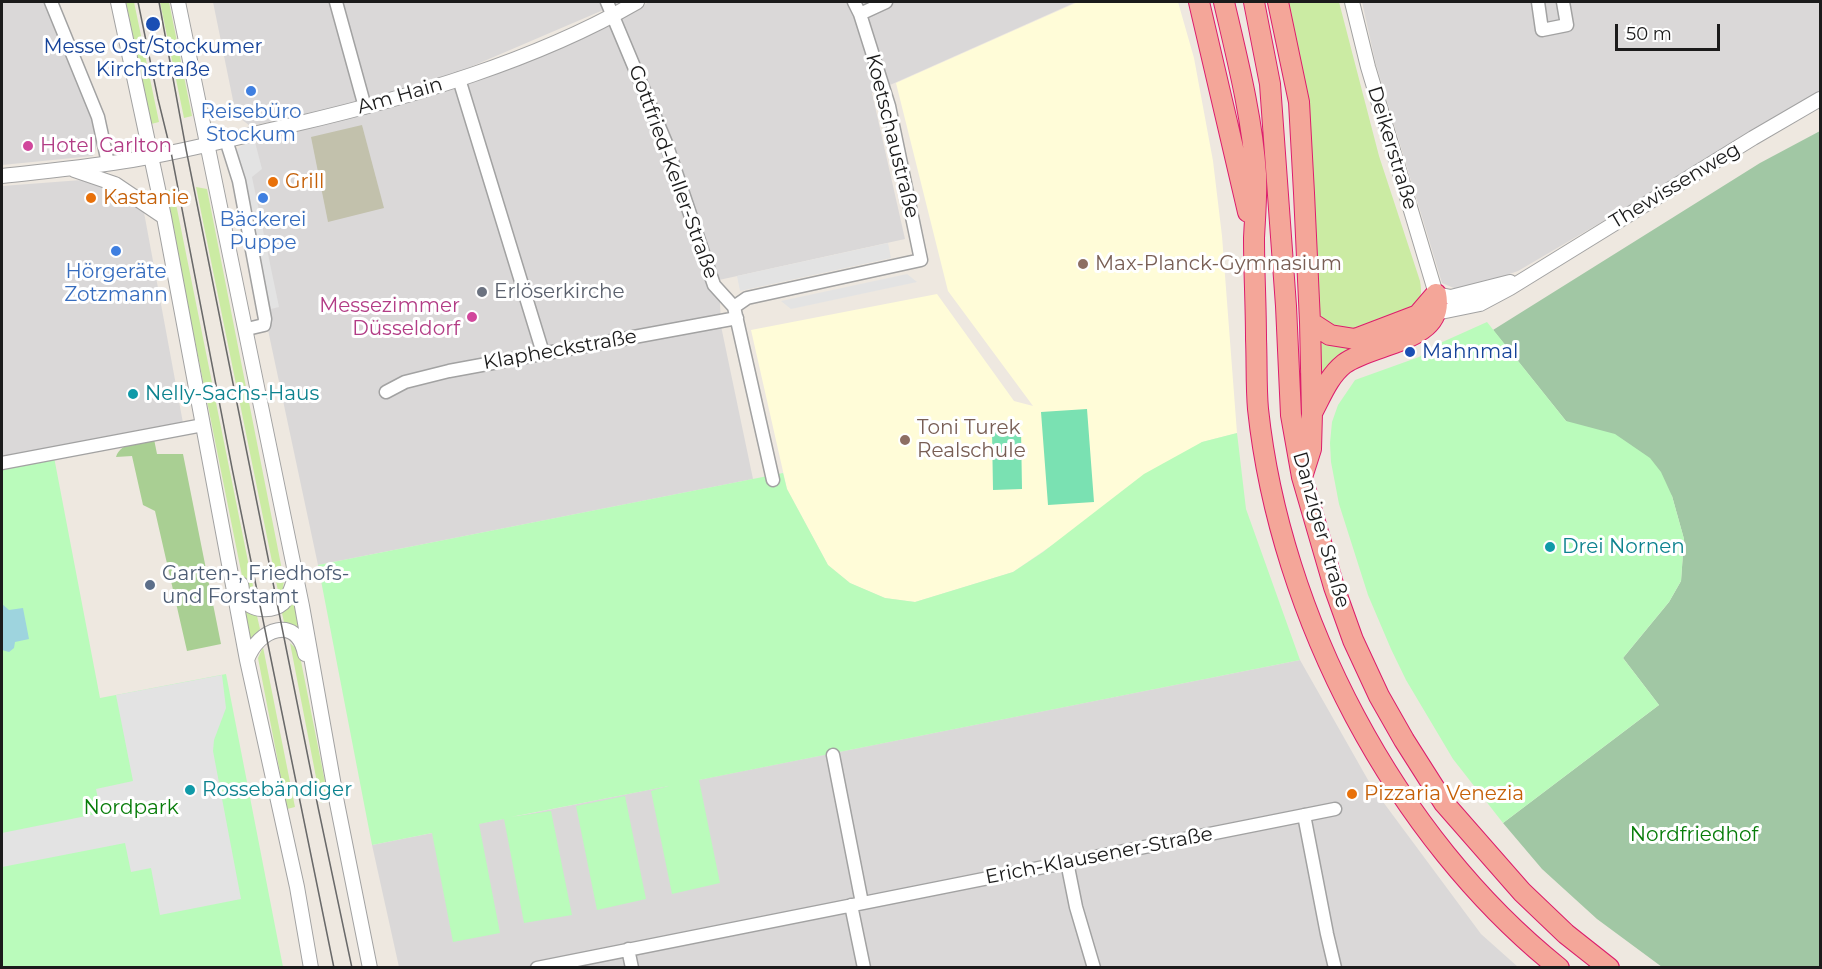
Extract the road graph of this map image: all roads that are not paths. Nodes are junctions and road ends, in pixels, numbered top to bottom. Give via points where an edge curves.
1 (51, 2) edge
2 (118, 2) edge
3 (178, 2) edge
4 (336, 2) edge
5 (607, 2) edge
6 (637, 2) edge
7 (854, 2) edge
8 (886, 2) edge
9 (1199, 2) edge
10 (1224, 2) edge
11 (1254, 2) edge
12 (1278, 2) edge
13 (1352, 2) edge
14 (1538, 2) edge
15 (1563, 2) edge
16 (860, 14) junction
17 (613, 15) junction
18 (459, 79) junction
19 (1821, 99) edge
20 (365, 107) junction
21 (226, 140) junction
22 (207, 144) junction
23 (151, 156) junction
24 (113, 162) junction
25 (69, 168) junction
26 (2, 176) edge
27 (93, 176) junction
28 (164, 217) junction
29 (1254, 241) junction
30 (921, 260) joint
31 (1436, 303) junction
32 (736, 313) junction
33 (1310, 322) junction
34 (247, 329) junction
35 (543, 353) junction
36 (386, 392) dead end
37 (1312, 413) junction
38 (203, 425) junction
39 (2, 463) edge
40 (1302, 477) junction
41 (773, 480) dead end
42 (296, 572) junction
43 (231, 578) junction
44 (247, 660) junction
45 (315, 670) junction
46 (833, 755) dead end
47 (1335, 809) dead end
48 (1304, 815) junction
49 (1067, 862) junction
50 (857, 904) junction
51 (628, 950) junction
52 (311, 968) edge
53 (370, 968) edge
54 (537, 968) edge
55 (632, 968) edge
56 (864, 968) edge
57 (1094, 968) edge
58 (1335, 968) edge
59 (1559, 968) edge
60 (1609, 968) edge

1 - 24 street
2 - 23 street
3 - 22 street
4 - 20 street
5 - 17 street, Gottfried-Keller-Straße
6 - 17 street, Am Hain
7 - 16 street, Koetschaustraße
8 - 16 street
9 - 29 highway
10 - 29 highway, Danziger Straße via 1244,87 1256,175
11 - 40 highway, Danziger Straße via 1270,84 1291,415
12 - 33 highway via 1299,102
13 - 31 street, Deikerstraße
14 - 15 street via 1542,30 1567,25
16 - 30 street, Koetschaustraße via 889,106
17 - 18 street, Am Hain
17 - 32 street, Gottfried-Keller-Straße via 666,143 714,285
18 - 20 street, Am Hain
18 - 35 street
19 - 31 street, Thewissenweg via 1480,304
20 - 21 street, Am Hain
21 - 22 street, Am Hain
21 - 34 street via 239,181 265,319 264,325
22 - 23 street, Am Hain
22 - 34 street
23 - 24 street, Am Hain
23 - 28 street
24 - 25 street, Am Hain
24 - 27 street via 109,170
25 - 26 street, Am Hain
25 - 27 street
27 - 28 street via 115,184
28 - 38 street
29 - 59 highway, Danziger Straße via 1258,407 1267,468 1284,541 1313,628 1350,709 1432,836 1498,913
30 - 32 street, Klapheckstraße via 747,298
31 - 33 highway via 1418,315 1355,339 1330,335
31 - 37 highway via 1431,323 1421,330 1344,365 1329,381
32 - 35 street, Klapheckstraße
32 - 41 street, Gottfried-Keller-Straße
33 - 37 highway
34 - 42 street
35 - 36 street, Klapheckstraße via 449,371 405,382
37 - 40 highway via 1311,449
38 - 39 street
38 - 43 street
40 - 60 highway, Danziger Straße via 1353,640 1404,740 1444,803 1484,850 1566,934
42 - 43 street via 290,594 270,609 248,604 241,583
42 - 45 street
43 - 44 street
44 - 45 street via 258,639 284,631 300,639 306,661
44 - 52 street
45 - 53 street
46 - 50 street
47 - 48 street, Erich-Klausener-Straße
48 - 49 street, Erich-Klausener-Straße
48 - 58 street
49 - 50 street, Erich-Klausener-Straße
49 - 57 street
50 - 51 street, Erich-Klausener-Straße
50 - 56 street
51 - 54 street, Erich-Klausener-Straße
51 - 55 street

